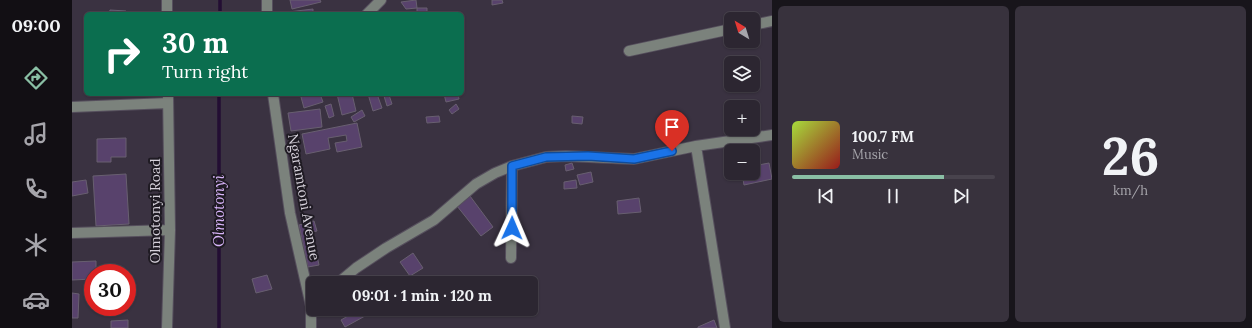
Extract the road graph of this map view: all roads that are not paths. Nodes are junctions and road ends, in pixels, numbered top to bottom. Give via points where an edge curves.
1 (167, 0) edge
2 (267, 0) edge
3 (381, 0) edge
4 (167, 12) edge
5 (267, 12) edge
6 (369, 12) edge
7 (772, 21) edge
8 (760, 24) edge
9 (724, 31) edge
10 (629, 51) dead end
11 (273, 96) edge
12 (168, 98) edge
13 (72, 107) edge
14 (772, 135) edge
15 (696, 146) junction
16 (512, 166) junction
17 (170, 230) junction
18 (72, 233) edge
19 (511, 258) dead end
20 (346, 276) edge
21 (306, 280) edge
22 (312, 316) edge
23 (167, 328) edge
24 (311, 328) edge
25 (725, 328) edge

1 - 4 street
2 - 5 street
3 - 6 street
7 - 8 street
9 - 10 street
11 - 21 street, Ngaramtoni Avenue via 290,213
12 - 13 street
12 - 17 street, Olmotonyi Road
14 - 15 street
15 - 16 street via 634,159 546,157
15 - 25 street
16 - 19 street
16 - 20 street via 476,184 434,220 386,248
17 - 18 street
17 - 23 street, Olmotonyi Road
22 - 24 street, Ngaramtoni Avenue

